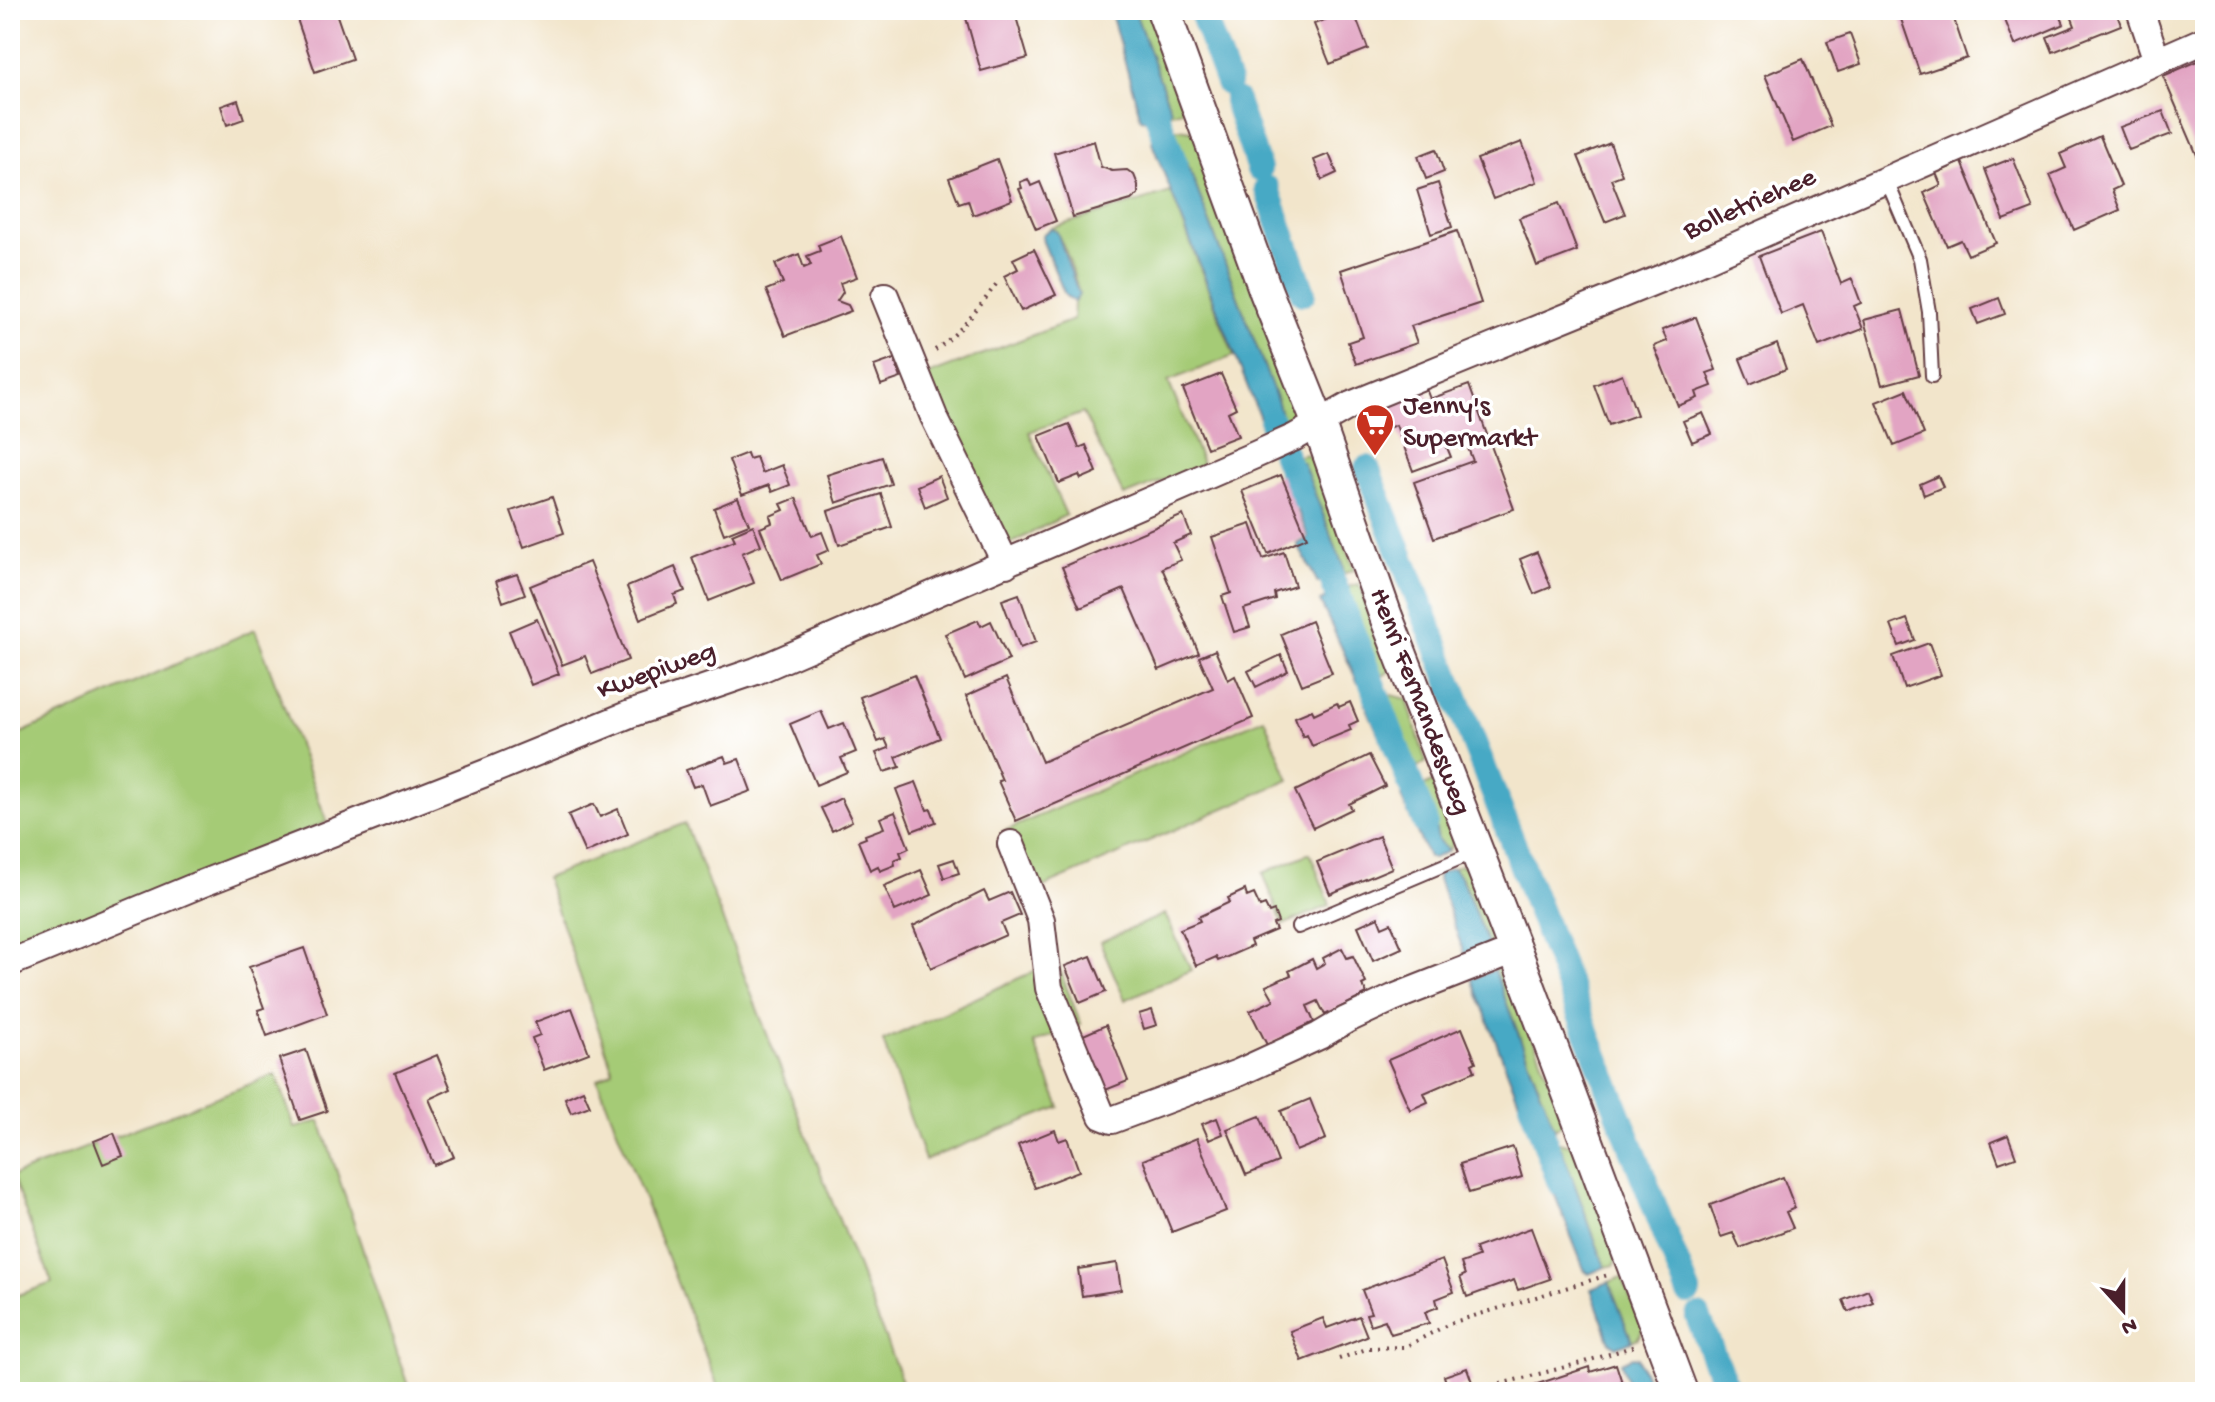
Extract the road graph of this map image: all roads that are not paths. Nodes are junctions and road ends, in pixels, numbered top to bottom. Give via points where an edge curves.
1 (1163, 10) edge
2 (2140, 10) edge
3 (2205, 40) edge
4 (2157, 61) junction
5 (1886, 179) junction
6 (885, 296) dead end
7 (1932, 376) dead end
8 (1307, 430) junction
9 (1006, 564) junction
10 (1011, 844) dead end
11 (1475, 852) junction
12 (1298, 927) dead end
13 (1515, 950) junction
14 (10, 963) edge
15 (1681, 1392) edge

1 - 8 street, Henri Fernandesweg via 1266,292
2 - 4 street
3 - 4 street, Bolletriehee
4 - 5 street, Bolletriehee
5 - 7 lane via 1920,259
5 - 8 street, Bolletriehee via 1662,278 1351,405
6 - 9 street via 934,417
8 - 9 street, Kwepiweg
8 - 11 street, Henri Fernandesweg via 1385,614
9 - 14 street, Kwepiweg via 756,671 630,714
10 - 13 street via 1041,920 1049,988 1102,1116 1112,1120 1238,1073 1393,998
11 - 12 lane
11 - 13 street, Henri Fernandesweg
13 - 15 street, Henri Fernandesweg

